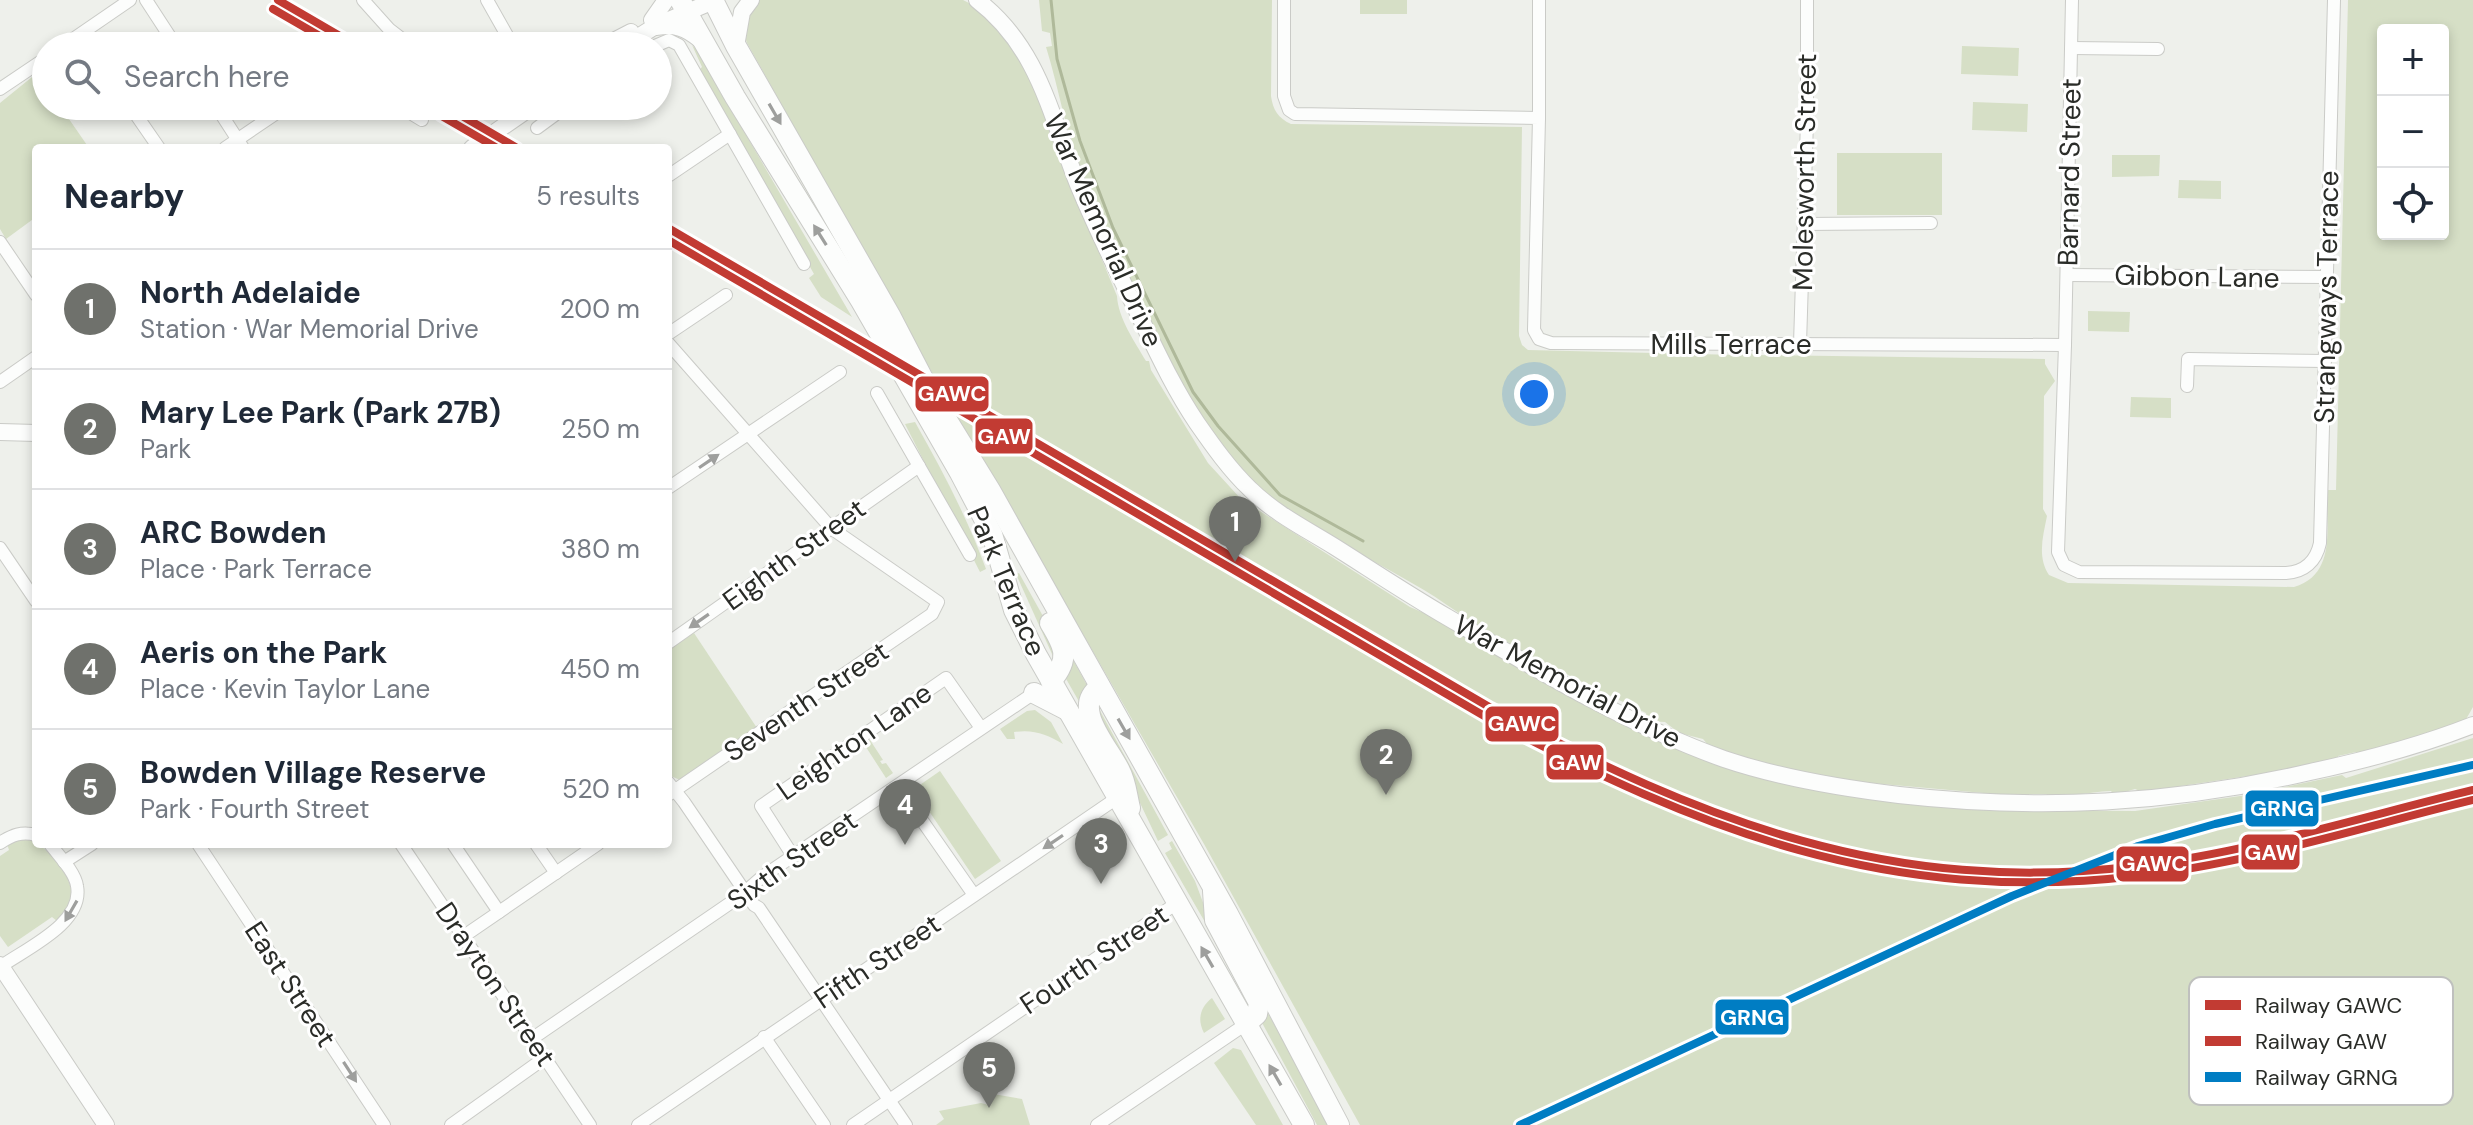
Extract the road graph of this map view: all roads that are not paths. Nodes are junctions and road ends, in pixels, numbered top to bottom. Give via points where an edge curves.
1 (130, 0) edge
2 (146, 0) edge
3 (363, 0) edge
4 (487, 0) edge
5 (714, 0) edge
6 (751, 0) edge
7 (979, 0) edge
8 (1284, 0) edge
9 (1539, 0) edge
10 (1807, 0) edge
11 (2072, 0) edge
12 (2334, 0) edge
13 (680, 3) edge
14 (82, 32) edge
15 (167, 32) edge
16 (393, 32) edge
17 (505, 32) edge
18 (659, 32) edge
19 (659, 32) edge
20 (701, 38) junction
21 (672, 41) edge
22 (736, 46) junction
23 (2072, 48) junction
24 (2158, 49) dead end
25 (32, 67) edge
26 (0, 89) edge
27 (1539, 118) junction
28 (140, 120) edge
29 (225, 120) edge
30 (270, 120) edge
31 (513, 120) edge
32 (548, 120) edge
33 (537, 128) dead end
34 (730, 134) junction
35 (156, 144) edge
36 (240, 144) edge
37 (478, 144) edge
38 (672, 173) edge
39 (1931, 223) dead end
40 (1804, 224) junction
41 (0, 242) edge
42 (804, 264) dead end
43 (2067, 275) junction
44 (2327, 277) junction
45 (32, 283) edge
46 (726, 295) dead end
47 (672, 331) edge
48 (1800, 344) junction
49 (2065, 345) junction
50 (672, 347) edge
51 (32, 360) edge
52 (2325, 361) junction
53 (840, 372) dead end
54 (0, 382) edge
55 (2187, 386) dead end
56 (877, 393) dead end
57 (0, 432) edge
58 (32, 433) edge
59 (749, 433) junction
60 (919, 466) junction
61 (672, 485) edge
62 (1002, 514) junction
63 (831, 528) junction
64 (0, 548) edge
65 (970, 555) dead end
66 (32, 595) edge
67 (672, 640) edge
68 (1043, 687) junction
69 (1100, 687) junction
70 (2473, 725) edge
71 (981, 728) junction
72 (898, 786) junction
73 (672, 788) edge
74 (672, 792) edge
75 (1117, 798) junction
76 (1134, 828) junction
77 (32, 834) edge
78 (0, 843) edge
79 (53, 848) edge
80 (86, 848) edge
81 (201, 848) edge
82 (404, 848) edge
83 (456, 848) edge
84 (539, 848) edge
85 (592, 848) edge
86 (793, 856) junction
87 (64, 862) junction
88 (556, 873) junction
89 (1213, 887) junction
90 (744, 892) junction
91 (974, 895) junction
92 (1177, 903) junction
93 (499, 912) junction
94 (1228, 914) junction
95 (464, 936) junction
96 (0, 966) edge
97 (818, 1000) junction
98 (1246, 1024) junction
99 (764, 1037) junction
100 (533, 1038) junction
101 (546, 1057) junction
102 (886, 1101) junction
103 (106, 1125) edge
104 (384, 1125) edge
105 (451, 1125) edge
106 (590, 1125) edge
107 (638, 1125) edge
108 (824, 1125) edge
109 (853, 1125) edge
110 (897, 1125) edge
111 (906, 1125) edge
112 (1097, 1125) edge
113 (1304, 1125) edge
114 (1339, 1125) edge
115 (1352, 1125) edge

1 - 14 street
2 - 15 street
3 - 16 street
4 - 17 street
5 - 13 street
5 - 22 highway, Park Terrace
6 - 22 street via 742,12
7 - 70 street, War Memorial Drive via 1023,47 1038,74 1081,190 1175,388 1251,490 1389,582 1631,719 1723,758 1792,778 1934,799 2050,805 2158,799 2244,787 2375,757
8 - 27 street via 1284,96 1295,114
9 - 27 street
10 - 40 street, Molesworth Street
11 - 23 street, Barnard Street
12 - 44 street, Strangways Terrace
13 - 18 street
13 - 20 highway, Park Terrace
19 - 20 highway via 666,24 686,27
68 -> 20 highway, Park Terrace via 992,534 960,473
21 - 34 street
22 -> 62 highway, Park Terrace
23 - 24 street
23 - 43 street, Barnard Street
25 - 26 street
27 - 48 street, Mills Terrace via 1534,330 1539,339
28 - 35 street
29 - 36 street
30 - 36 street
31 - 37 street
32 - 33 street
34 - 38 street
34 - 42 street
39 - 40 street
40 - 48 street, Molesworth Street
41 - 45 street
43 - 44 street, Gibbon Lane
43 - 49 street, Barnard Street
44 - 52 street, Strangways Terrace
46 - 47 street
48 - 49 street, Mills Terrace
49 - 52 street, Strangways Terrace via 2058,552 2064,565 2079,572 2286,573 2305,568 2320,543
50 - 59 street
51 - 54 street
52 - 55 street via 2188,359
53 - 59 street
56 - 60 street, Park Terrace
57 - 58 street
61 -> 59 street
59 - 63 street
60 - 63 street, Eighth Street
60 - 65 street, Park Terrace
62 - 68 highway via 1011,553 1060,640 1061,670
62 - 69 highway, Park Terrace
63 -> 67 street, Eighth Street
63 - 73 street, Seventh Street via 938,602 932,614
64 - 66 street
68 - 71 street, Sixth Street
68 - 75 highway, Park Terrace via 1067,710
69 - 76 highway via 1088,702 1090,717 1122,773
69 -> 89 highway, Park Terrace
71 - 72 street, Sixth Street
71 - 86 street, Leighton Lane via 946,678 761,806
72 - 86 street, Sixth Street
72 - 91 street
74 - 90 street
75 - 76 highway, Park Terrace
75 -> 91 street, Fifth Street
76 - 92 highway, Park Terrace
77 - 78 street via 12,835
79 - 87 street
80 - 87 street
81 -> 104 street, East Street
82 - 95 street, Drayton Street
83 - 93 street
84 - 88 street
85 - 88 street
86 - 90 street, Sixth Street
87 -> 96 street via 77,883 78,903 68,921
88 - 93 street
89 - 94 highway, Park Terrace
89 - 98 highway via 1215,920 1259,1003 1257,1014
90 - 97 street
90 - 100 street, Sixth Street
91 - 97 street, Fifth Street
98 -> 92 highway, Park Terrace
92 - 102 street, Fourth Street
93 - 95 street
94 - 114 highway, Park Terrace
94 - 115 highway via 1249,941
95 - 100 street, Drayton Street
96 - 103 street
97 - 99 street, Fifth Street
97 - 102 street
98 - 112 street
113 -> 98 highway, Park Terrace
99 - 107 street, Fifth Street
99 - 108 street
100 - 101 street, Drayton Street
101 - 105 street
101 - 106 street, Drayton Street
102 - 109 street, Fourth Street
102 - 110 street
102 - 111 street

